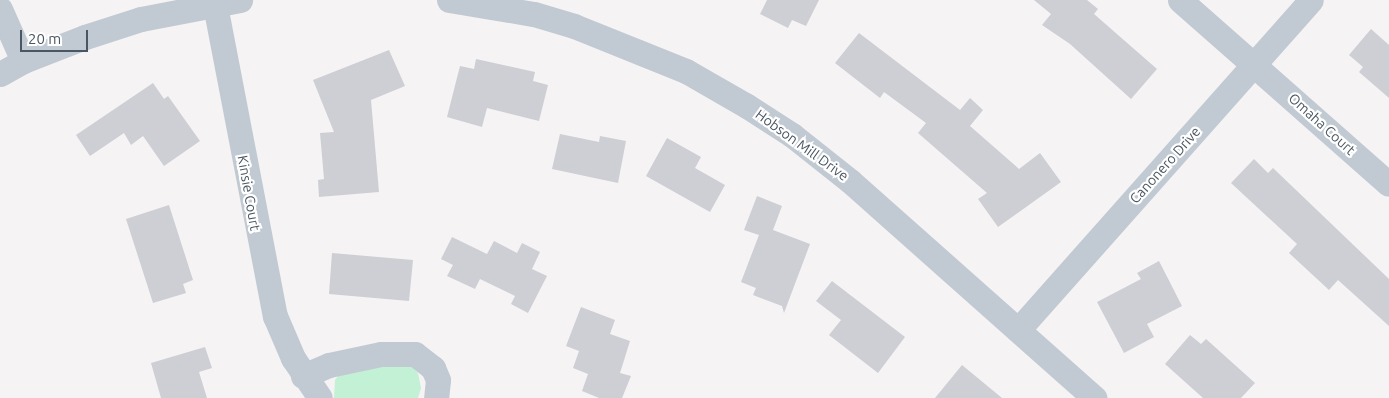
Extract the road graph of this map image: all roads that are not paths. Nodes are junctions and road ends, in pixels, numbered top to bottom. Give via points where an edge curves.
1 (240, 0) edge
2 (449, 0) edge
3 (1180, 0) edge
4 (1312, 0) edge
5 (215, 5) junction
6 (536, 7) edge
7 (0, 9) edge
8 (23, 61) junction
9 (1254, 65) junction
10 (0, 74) edge
11 (1389, 184) edge
12 (1018, 330) junction
13 (303, 376) junction
14 (320, 398) edge
15 (436, 398) edge
16 (1094, 398) edge

1 - 5 street
2 - 6 street, Hobson Mill Drive
3 - 9 street, Omaha Court
4 - 9 street, Canonero Drive
5 - 8 street via 141,19
5 - 13 street, Kinsie Court via 275,316 283,340
6 - 12 street, Hobson Mill Drive via 649,55 747,106 850,181
7 - 8 street
8 - 10 street
9 - 11 street, Omaha Court
9 - 12 street, Canonero Drive
12 - 16 street, Hobson Mill Drive
13 - 14 street, Kinsie Court
13 - 15 street via 329,365 381,354 415,354 433,368 438,380

